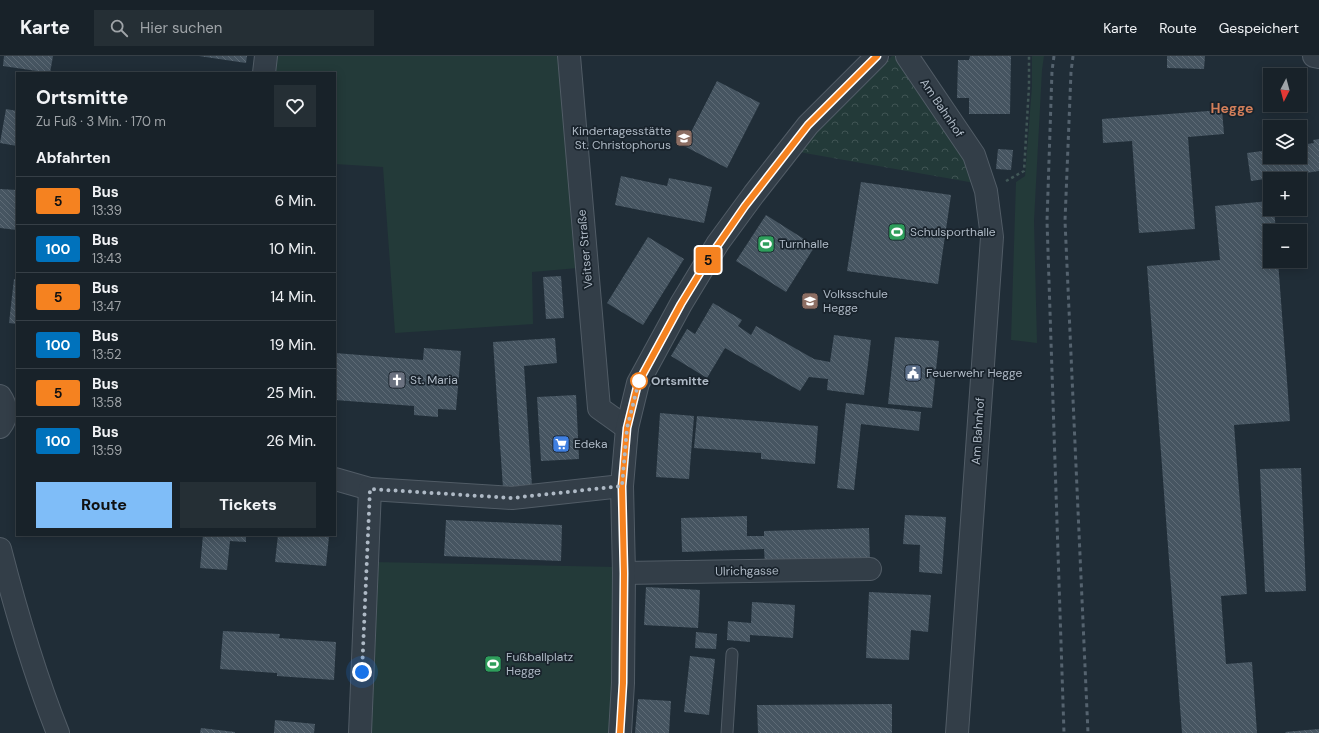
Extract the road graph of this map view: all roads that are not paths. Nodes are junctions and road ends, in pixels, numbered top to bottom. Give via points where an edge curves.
1 (266, 56) edge
2 (569, 56) edge
3 (877, 56) edge
4 (907, 56) edge
5 (1314, 56) edge
6 (1319, 58) edge
7 (264, 72) edge
8 (0, 396) edge
9 (7, 424) edge
10 (627, 428) junction
11 (336, 478) edge
12 (622, 486) junction
13 (370, 489) junction
14 (0, 549) edge
15 (870, 569) dead end
16 (624, 573) junction
17 (732, 654) dead end
18 (58, 733) edge
19 (360, 733) edge
20 (620, 733) edge
21 (727, 733) edge
22 (958, 733) edge

1 - 7 street
2 - 10 street, Veitser Straße via 599,408
3 - 10 street via 808,125 718,243 638,383
4 - 22 street, Am Bahnhof via 974,155 986,191 992,237
5 - 6 street
8 - 9 street via 6,409
10 - 12 street
11 - 13 street
12 - 13 street via 512,498
12 - 16 street
13 - 19 street
14 - 18 street via 15,609
15 - 16 street, Ulrichgasse
16 - 20 street
17 - 21 lane

